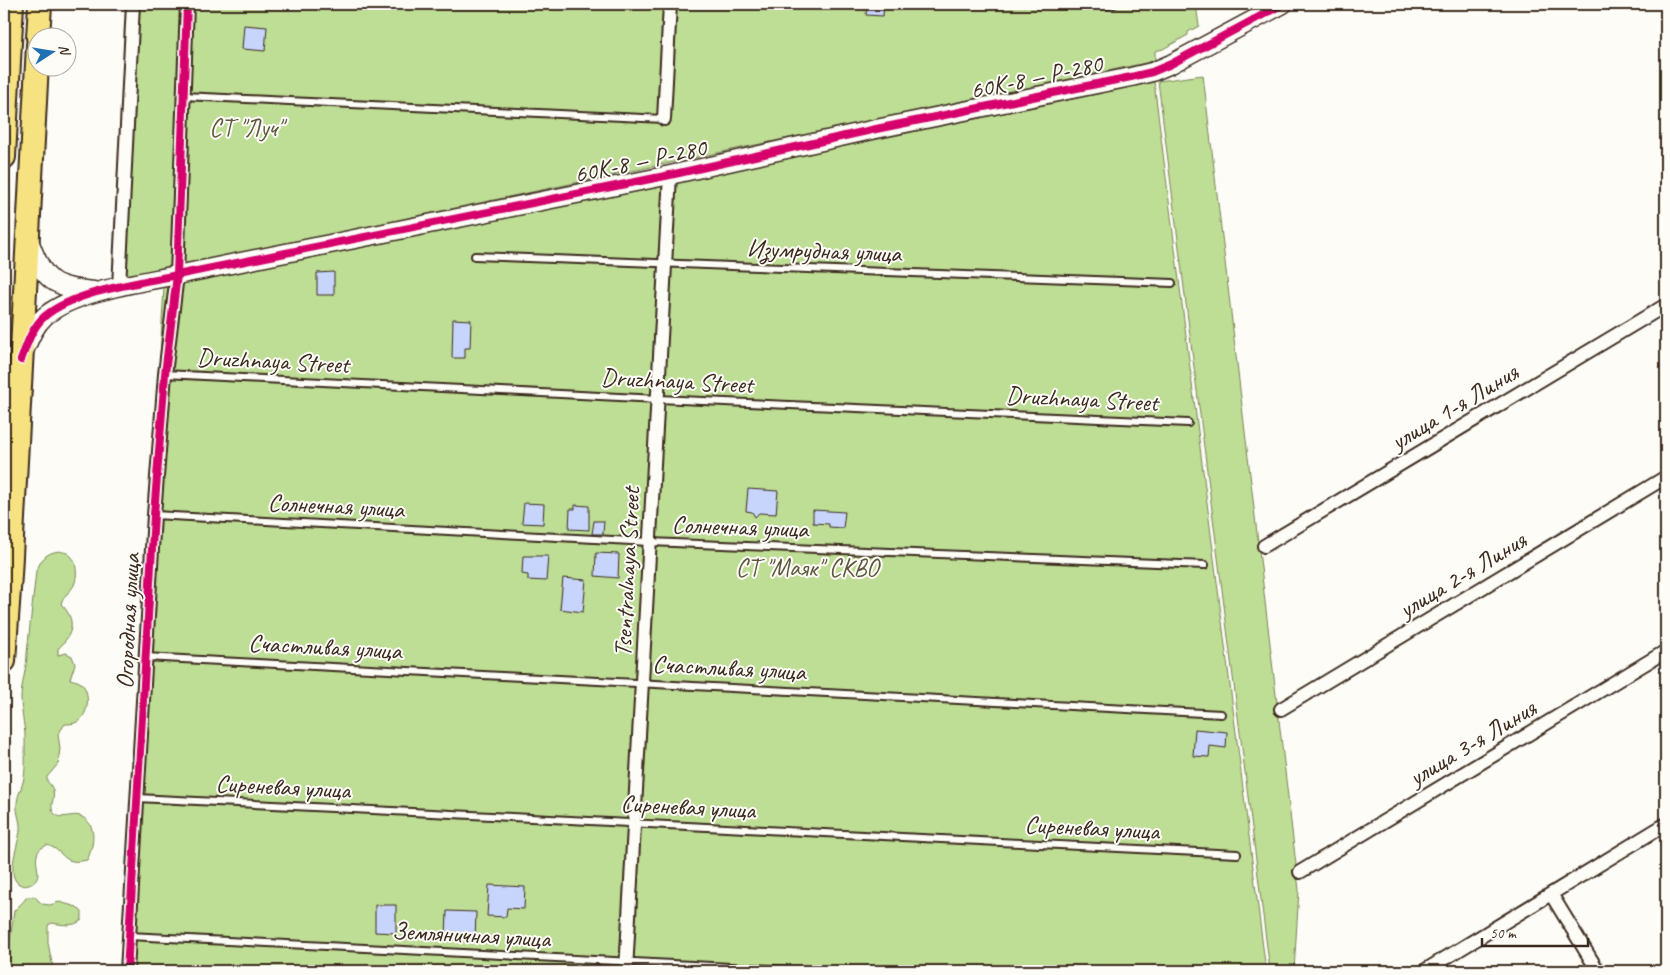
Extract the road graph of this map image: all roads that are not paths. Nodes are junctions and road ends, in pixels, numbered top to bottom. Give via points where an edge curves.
1 (12, 4) edge
2 (40, 4) edge
3 (133, 4) edge
4 (187, 4) edge
5 (670, 4) edge
6 (1080, 4) edge
7 (1114, 4) edge
8 (1283, 4) edge
9 (39, 28) edge
10 (36, 78) edge
11 (184, 96) junction
12 (664, 119) joint
13 (4, 157) edge
14 (670, 175) junction
15 (27, 234) junction
16 (475, 256) dead end
17 (665, 264) junction
18 (177, 275) junction
19 (1172, 283) dead end
20 (119, 287) junction
21 (99, 292) junction
22 (1666, 305) edge
23 (20, 360) junction
24 (165, 374) junction
25 (658, 399) junction
26 (1188, 423) dead end
27 (1666, 477) edge
28 (154, 515) junction
29 (650, 542) junction
30 (1264, 546) dead end
31 (1205, 565) dead end
32 (7, 577) edge
33 (1666, 651) edge
34 (145, 657) junction
35 (4, 661) edge
36 (642, 682) junction
37 (1281, 710) dead end
38 (1220, 714) dead end
39 (137, 798) junction
40 (634, 823) junction
41 (1666, 824) edge
42 (1237, 854) dead end
43 (1300, 872) dead end
44 (1551, 894) junction
45 (129, 936) junction
46 (626, 966) edge
47 (1428, 970) edge
48 (127, 971) edge
49 (811, 971) edge
50 (1598, 971) edge

1 - 13 highway
2 - 9 highway
3 - 20 street
4 - 11 street, Огородная улица
5 - 12 street
6 - 7 lane
8 - 14 street, 60К-8 — Р-280 via 1152,72
10 - 15 highway
11 - 12 lane
11 - 18 street, Огородная улица
14 - 17 street, Tsentralnaya Street
14 - 18 street, 60К-8 — Р-280
15 - 21 street, 60К-8 — Р-280 via 37,264 46,277 60,286
15 - 23 highway
16 - 17 lane, Изумрудная улица
17 - 19 lane, Изумрудная улица
17 - 25 street, Tsentralnaya Street
18 - 20 street, 60К-8 — Р-280
18 - 24 street, Огородная улица
20 - 21 street, 60К-8 — Р-280
21 - 23 street, 60К-8 — Р-280 via 70,301 44,316 32,332
22 - 30 street, улица 1-я Линия
23 - 32 highway
24 - 25 lane, Druzhnaya Street
24 - 28 street, Огородная улица
25 - 26 lane, Druzhnaya Street
25 - 29 street, Tsentralnaya Street
27 - 37 street, улица 2-я Линия
28 - 29 lane, Солнечная улица
28 - 34 street, Огородная улица
29 - 31 lane, Солнечная улица
29 - 36 street, Tsentralnaya Street
32 - 35 highway
33 - 43 street, улица 3-я Линия
34 - 36 lane, Счастливая улица
34 - 39 street, Огородная улица
36 - 38 lane, Счастливая улица
36 - 40 street, Tsentralnaya Street
39 - 40 lane, Сиреневая улица
39 - 45 street, Огородная улица
40 - 42 lane, Сиреневая улица
40 - 46 street, Tsentralnaya Street
41 - 44 street
44 - 47 street
44 - 50 street
45 - 46 lane, Земляничная улица
45 - 48 street, Огородная улица
46 - 49 lane, Земляничная улица

